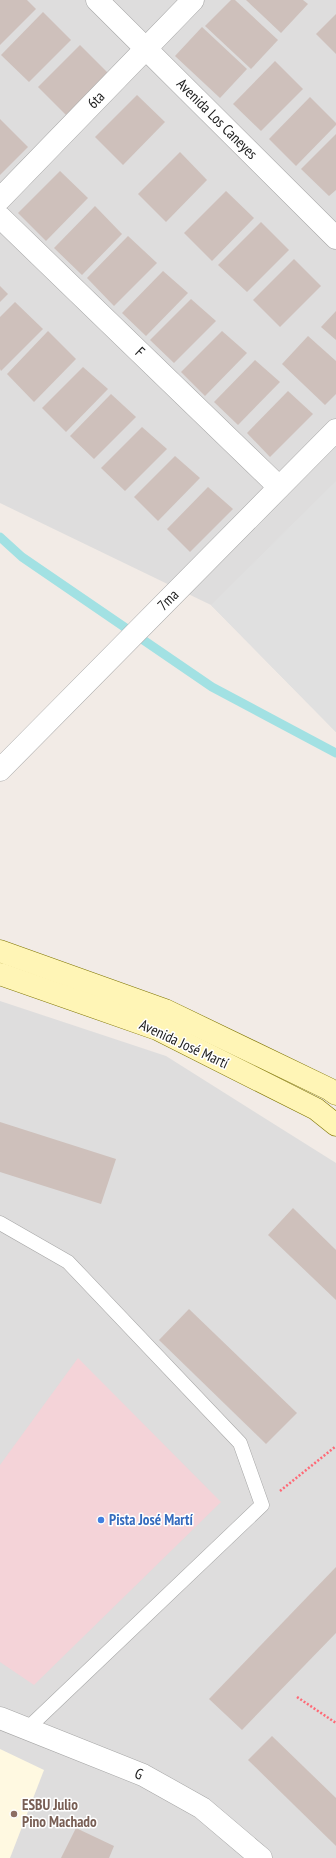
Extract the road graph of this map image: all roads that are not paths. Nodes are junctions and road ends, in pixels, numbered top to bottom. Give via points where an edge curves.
1 (97, 0) edge
2 (193, 0) edge
3 (146, 48) junction
4 (0, 199) edge
5 (0, 217) edge
6 (336, 238) edge
7 (336, 430) edge
8 (279, 487) junction
9 (0, 770) edge
10 (0, 951) edge
11 (0, 974) edge
12 (336, 1094) edge
13 (336, 1125) edge
14 (0, 1223) edge
15 (0, 1718) edge
16 (27, 1729) junction
17 (261, 1858) edge

1 - 3 street, Avenida Los Caneyes
2 - 3 street, 6ta
3 - 4 street, 6ta
3 - 6 street, Avenida Los Caneyes
5 - 8 street, F
7 - 8 street, 7ma
8 - 9 street, 7ma
10 - 12 main road, Avenida José Martí via 165,1010
11 - 13 main road, Avenida José Martí via 157,1029 316,1109
14 - 16 lane via 68,1262 240,1443 262,1505
15 - 16 street, G
16 - 17 street, G via 143,1775 202,1808

